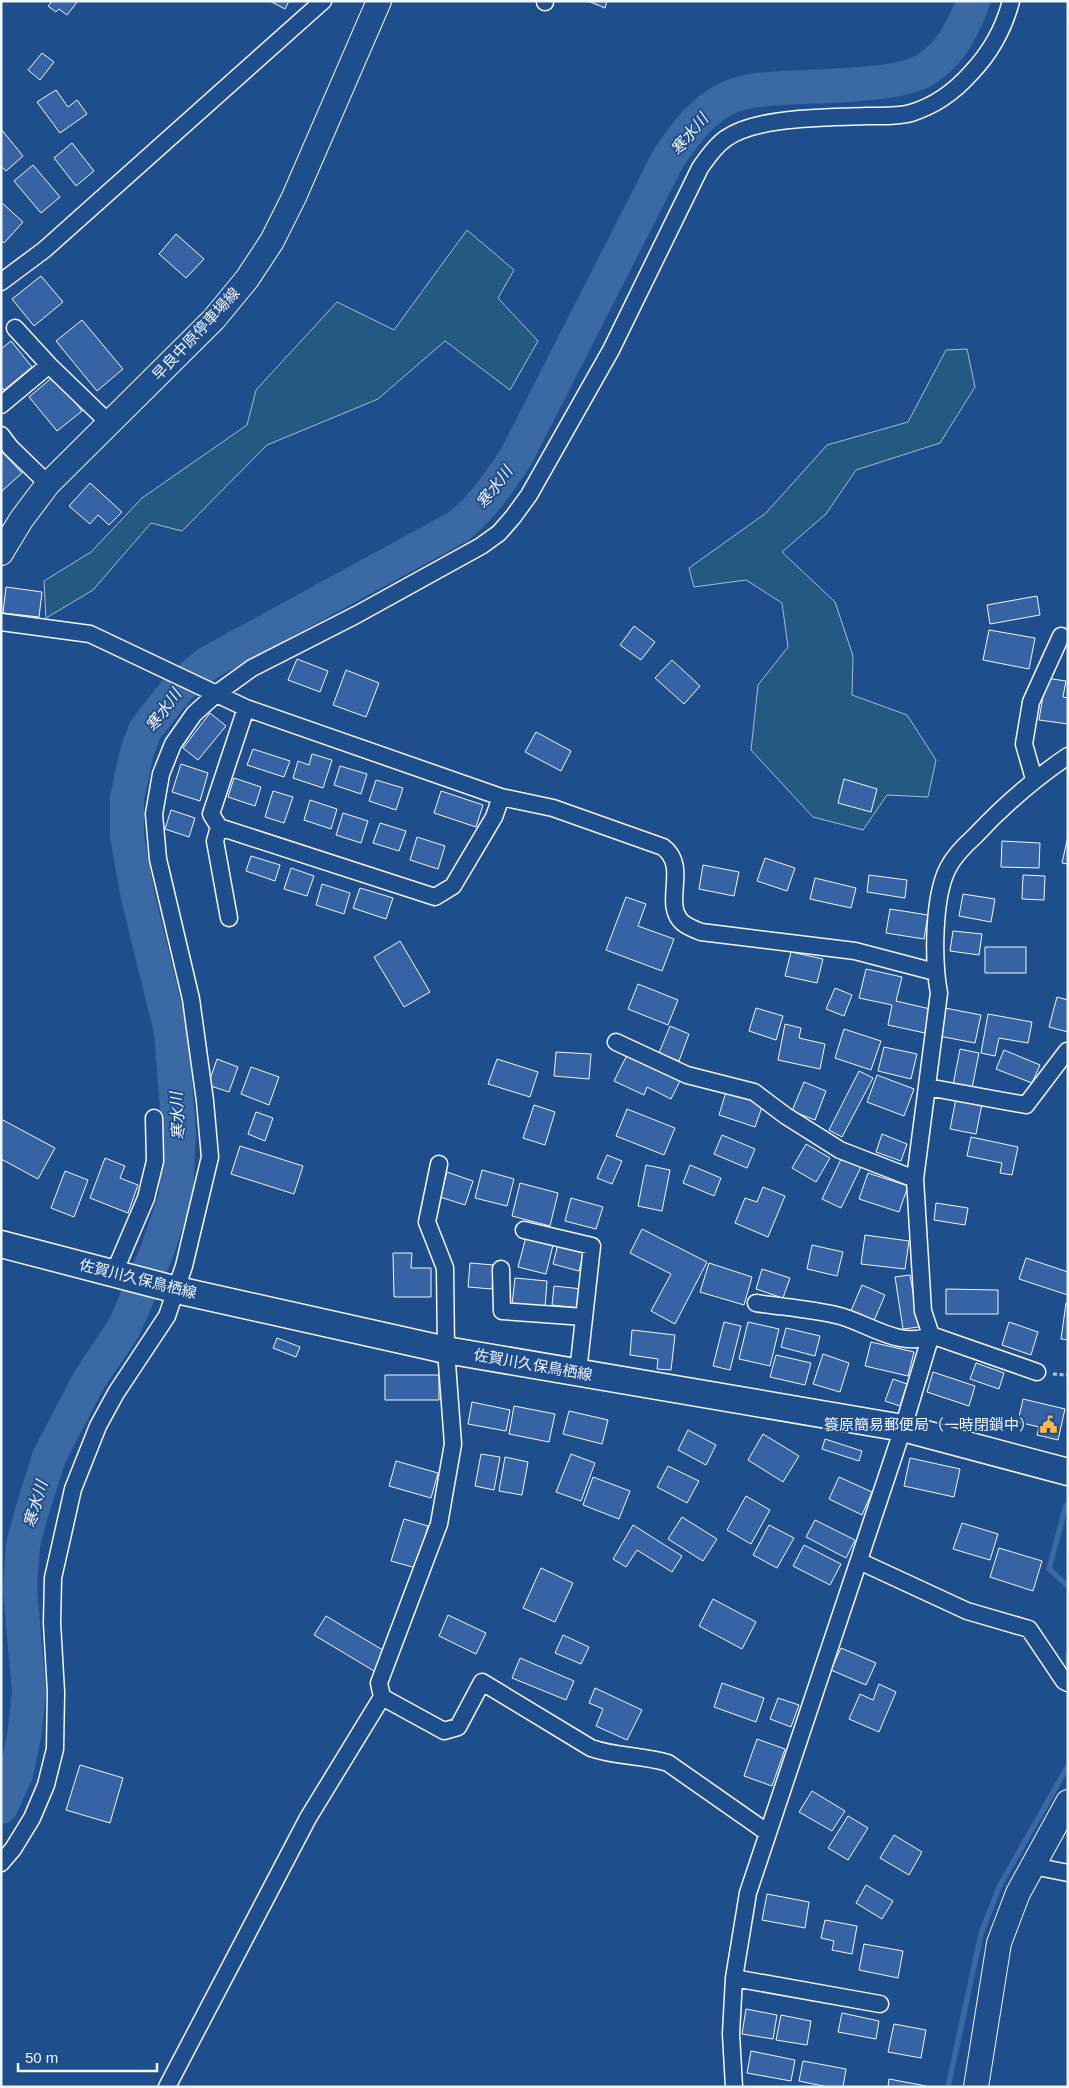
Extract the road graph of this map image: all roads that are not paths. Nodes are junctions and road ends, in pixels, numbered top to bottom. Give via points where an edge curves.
1 (323, 1) edge
2 (379, 1) edge
3 (1011, 1) edge
4 (1, 282) edge
5 (15, 328) dead end
6 (50, 365) junction
7 (1, 405) edge
8 (109, 423) junction
9 (1, 434) edge
10 (48, 484) junction
11 (1, 553) edge
12 (1, 622) edge
13 (1062, 636) dead end
14 (216, 694) junction
15 (246, 708) junction
16 (1068, 756) edge
17 (1034, 780) junction
18 (501, 797) junction
19 (219, 828) junction
20 (229, 918) dead end
21 (935, 972) junction
22 (616, 1042) dead end
23 (1067, 1051) edge
24 (927, 1087) junction
25 (154, 1118) dead end
26 (439, 1164) dead end
27 (915, 1180) junction
28 (524, 1230) dead end
29 (1, 1244) edge
30 (502, 1269) dead end
31 (114, 1273) junction
32 (177, 1290) junction
33 (756, 1304) dead end
34 (584, 1317) junction
35 (931, 1335) junction
36 (446, 1350) junction
37 (578, 1372) junction
38 (1037, 1372) dead end
39 (903, 1428) junction
40 (1068, 1472) edge
41 (859, 1561) junction
42 (1068, 1683) edge
43 (382, 1697) junction
44 (1068, 1802) edge
45 (768, 1833) junction
46 (1, 1863) edge
47 (1033, 1866) junction
48 (1068, 1873) edge
49 (734, 1978) junction
50 (880, 2004) dead end
51 (167, 2087) edge
52 (734, 2087) edge
53 (976, 2087) edge

1 - 4 street via 44,250
2 - 8 main road, 早良中原停車場線 via 272,241 247,279 214,319
3 - 14 street via 998,35 981,62 959,86 932,104 910,113 807,118 769,124 725,139 712,150 700,168 611,350 529,495 499,533 434,574 252,668
5 - 6 street
6 - 7 street
6 - 8 street
8 - 10 main road, 早良中原停車場線
9 - 10 street
10 - 11 main road, 早良中原停車場線
12 - 14 street via 90,634
13 - 17 street via 1031,702 1024,744
14 - 15 street
14 - 32 street via 194,714 173,744 161,774 154,814 158,859 191,999 210,1157
15 - 18 street
15 - 19 street via 211,814
16 - 17 street
17 - 21 street via 982,828 948,866 938,903
18 - 19 street via 494,817 453,886 435,897
18 - 21 street via 553,808 664,847 672,853 676,863 675,906 682,922 701,932 855,951
19 - 20 street via 215,841
21 - 24 street via 939,993
22 - 27 street via 687,1075 754,1092 840,1150
23 - 24 street via 1026,1105
24 - 27 street
25 - 31 street via 155,1161 146,1198
26 - 36 street via 427,1222 444,1268
27 - 35 street via 923,1311
28 - 34 street via 592,1246
29 - 31 main road, 佐賀川久保鳥栖線
30 - 34 street via 502,1311
31 - 32 main road, 佐賀川久保鳥栖線
32 - 36 main road, 佐賀川久保鳥栖線
32 - 46 street via 167,1316 98,1426 73,1489 53,1578 55,1749 46,1785 32,1818
33 - 35 street via 838,1315 882,1334 921,1340
34 - 37 street
35 - 38 street
35 - 39 street
36 - 37 main road, 佐賀川久保鳥栖線
36 - 43 street via 453,1444 439,1524 378,1683
37 - 39 main road, 佐賀川久保鳥栖線
39 - 40 main road, 佐賀川久保鳥栖線
39 - 41 street
41 - 42 street via 967,1611 1029,1629
41 - 45 street
43 - 45 street via 444,1731 458,1727 482,1682 591,1748 668,1763
43 - 51 street via 308,1818
44 - 47 main road
45 - 49 street via 748,1893
47 - 48 street
47 - 53 main road via 1018,1893 999,1943
49 - 50 street
49 - 52 street via 731,2034

